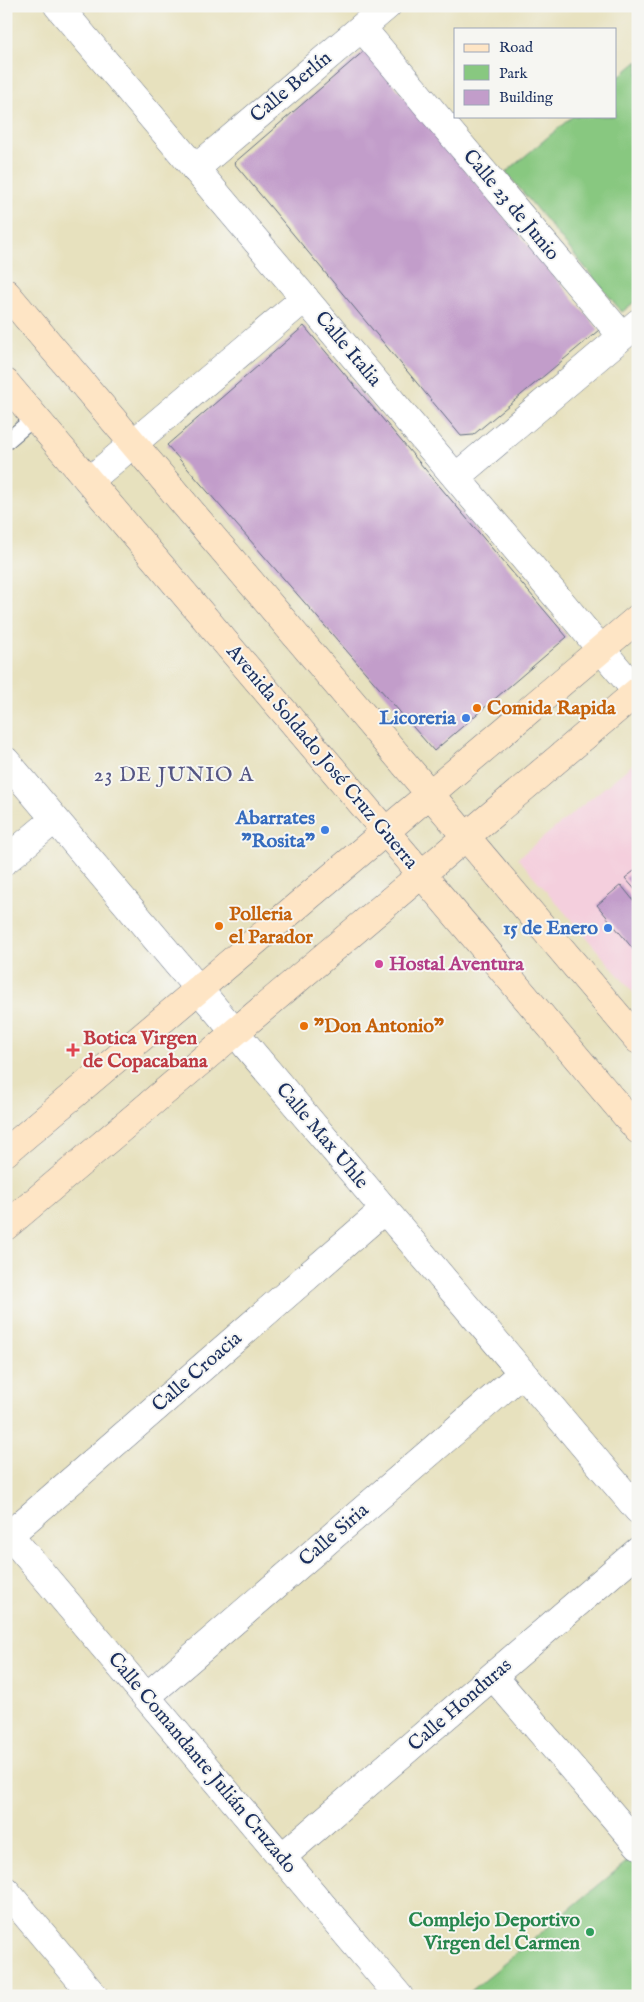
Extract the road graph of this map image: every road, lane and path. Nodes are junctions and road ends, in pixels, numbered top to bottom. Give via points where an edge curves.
1 (59, 6) edge
2 (387, 6) edge
3 (362, 28) junction
4 (195, 168) junction
5 (6, 293) edge
6 (305, 298) junction
7 (630, 330) edge
8 (6, 383) edge
9 (35, 417) junction
10 (6, 442) edge
11 (134, 444) junction
12 (456, 477) junction
13 (89, 481) junction
14 (638, 618) edge
15 (601, 649) junction
16 (637, 691) edge
17 (6, 761) edge
18 (430, 794) junction
19 (55, 819) junction
20 (385, 832) junction
21 (466, 837) junction
22 (6, 860) edge
23 (422, 874) junction
24 (199, 989) junction
25 (235, 1032) junction
26 (638, 1040) edge
27 (638, 1130) edge
28 (6, 1152) edge
29 (384, 1210) junction
30 (6, 1226) edge
31 (522, 1373) junction
32 (638, 1510) edge
33 (8, 1533) edge
34 (638, 1552) edge
35 (493, 1676) junction
36 (146, 1697) junction
37 (638, 1845) edge
38 (282, 1857) junction
39 (6, 1891) edge
40 (94, 1996) edge
41 (399, 1996) edge

1 - 4 street, Calle Italia
2 - 3 street, Calle Berlín
3 - 4 street, Calle Berlín
3 - 7 street, Calle 23 de Junio
4 - 6 street, Calle Italia
5 - 11 street
6 - 11 street
6 - 12 street, Calle Italia
7 - 12 street
8 - 9 street, Avenida Soldado José Cruz Guerra
9 - 10 lane
9 - 13 street, Avenida Soldado José Cruz Guerra
11 - 13 street
11 - 18 street
12 - 15 street, Calle Italia
13 - 20 street, Avenida Soldado José Cruz Guerra
14 - 15 street
15 - 16 street, Calle Italia
15 - 18 street
16 - 21 street
17 - 19 street, Calle Max Uhle
18 - 20 street
18 - 21 street
19 - 22 street
19 - 24 street, Calle Max Uhle
20 - 23 street, Avenida Soldado José Cruz Guerra
20 - 24 street
21 - 23 street
21 - 26 street
23 - 25 street
23 - 27 street, Avenida Soldado José Cruz Guerra
24 - 25 street, Calle Max Uhle
24 - 28 street
25 - 29 street, Calle Max Uhle
25 - 30 street
29 - 31 street, Calle Max Uhle
29 - 33 street, Calle Croacia
31 - 32 street, Calle Max Uhle
31 - 36 street, Calle Siria
33 - 36 street, Calle Comandante Julián Cruzado
34 - 35 street, Calle Honduras
35 - 37 street
35 - 38 street, Calle Honduras
36 - 38 street, Calle Comandante Julián Cruzado
38 - 41 street, Calle Comandante Julián Cruzado
39 - 40 street

